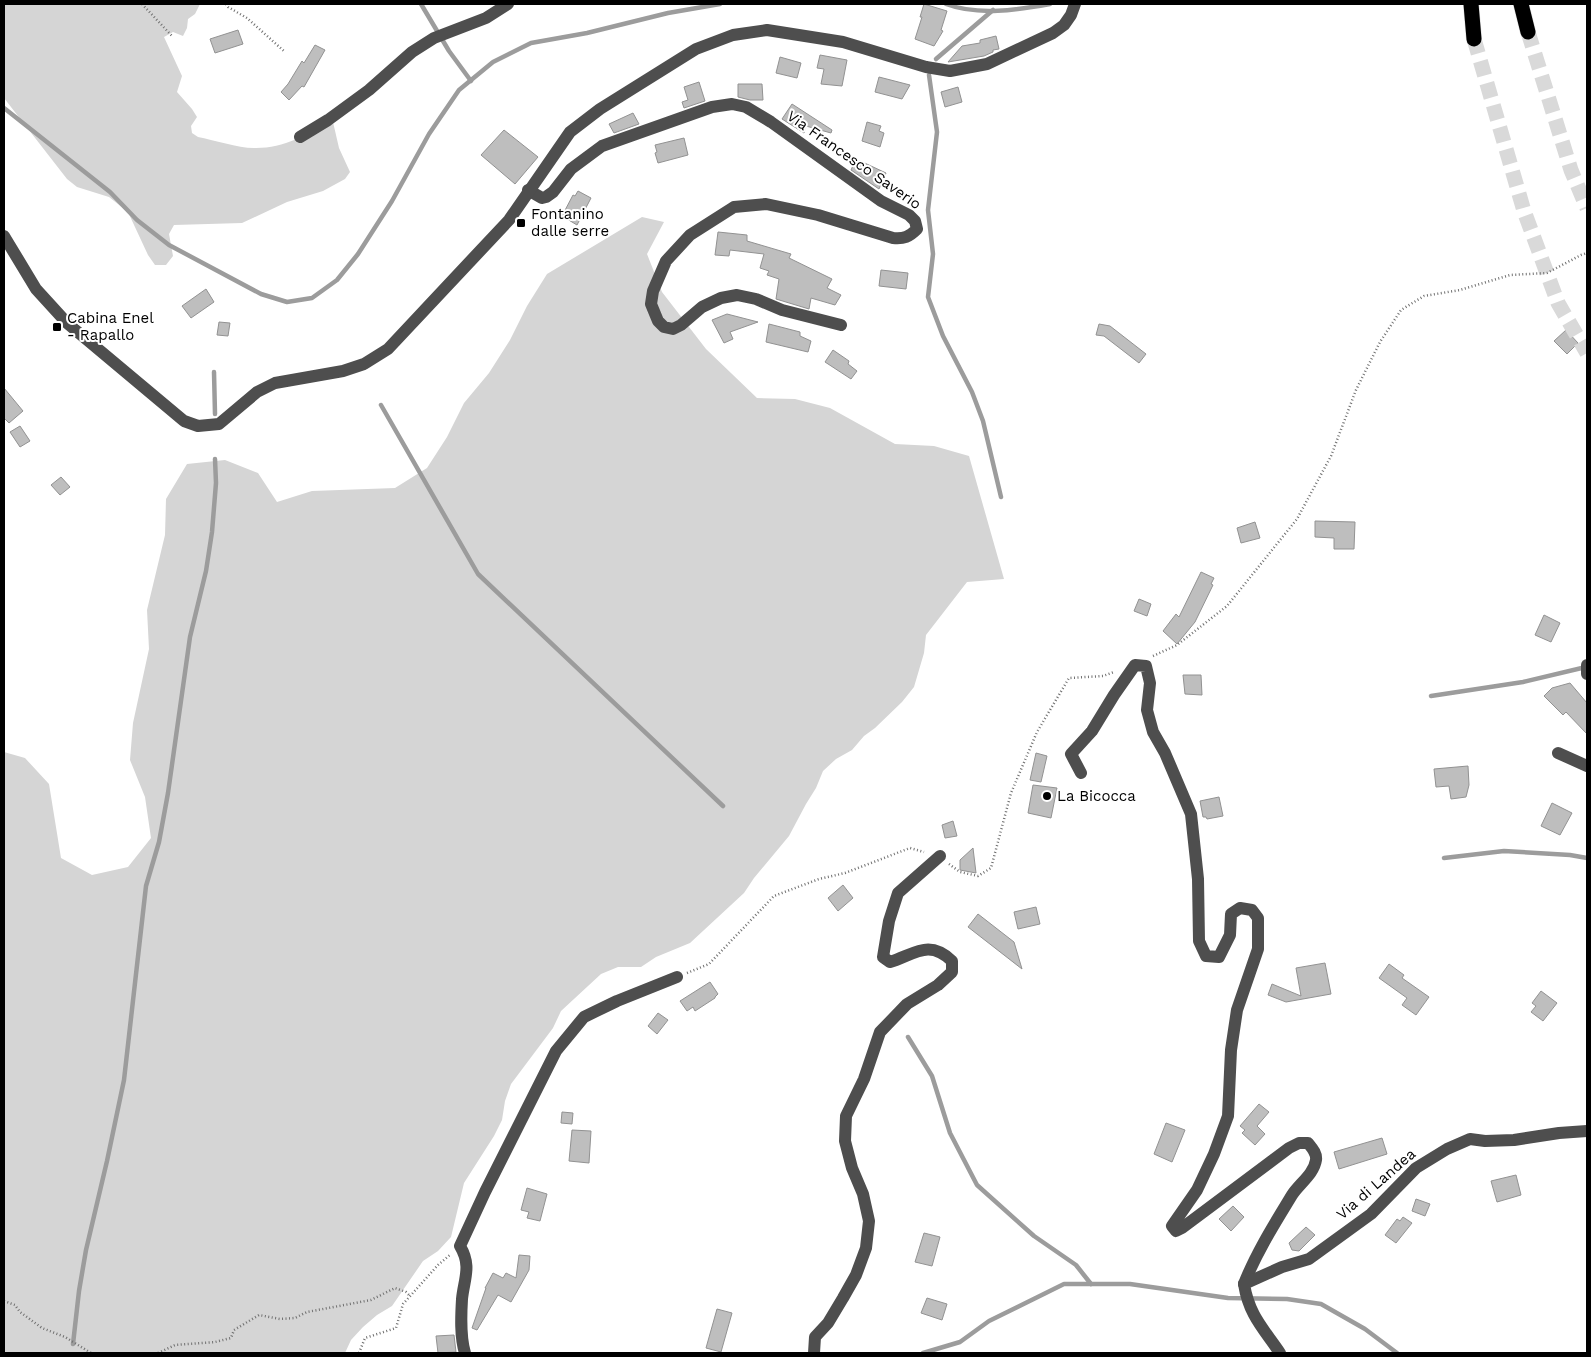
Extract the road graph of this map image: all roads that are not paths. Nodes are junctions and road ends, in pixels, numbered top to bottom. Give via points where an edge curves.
1 (508, 4) edge
2 (1075, 4) edge
3 (1471, 4) edge
4 (1521, 4) edge
5 (1528, 32) tunnel mouth
6 (1474, 38) tunnel mouth
7 (300, 137) dead end
8 (528, 190) junction
9 (4, 236) edge
10 (841, 325) dead end
11 (1587, 665) edge
12 (1587, 674) edge
13 (1558, 753) dead end
14 (1587, 766) edge
15 (1081, 773) dead end
16 (940, 856) road end
17 (676, 977) road end
18 (1587, 1132) edge
19 (1244, 1284) junction
20 (465, 1353) edge
21 (814, 1353) edge
22 (1280, 1353) edge

1 - 7 street via 486,18 434,38 412,52 369,90
2 - 8 street via 1072,15 1053,33 987,64 950,71 843,42 767,30 733,35 696,49 600,109 570,132
3 - 6 highway
4 - 5 highway
8 - 9 street via 509,220 388,349 364,364 343,371 275,383 256,392 219,424 198,426 184,421 66,323 36,289
8 - 10 street, Via Francesco Saverio via 546,197 571,169 602,146 620,139 712,107 732,104 746,107 881,201 909,215 915,220 917,229 911,236 893,238 818,215 766,204 734,207 690,234 666,261 653,290 651,304 658,321 673,329 702,308 721,298 737,295
11 - 12 street
13 - 14 street
15 - 19 street via 1071,754 1092,731 1135,665 1146,666 1150,683 1147,710 1153,732 1166,753 1191,814 1198,879 1199,941 1206,956 1219,957 1230,935 1231,914 1240,908 1252,910 1258,918 1258,948 1238,1010 1231,1050 1228,1116 1197,1190 1172,1226 1176,1231 1182,1228 1299,1143 1308,1143 1316,1160 1293,1193
16 - 21 street via 898,893 883,957 890,962 915,951 943,952 952,961 952,972 907,1004 880,1032 864,1079 846,1116 845,1141 869,1221 866,1248 843,1298 815,1337
17 - 20 street via 584,1017 556,1050 460,1246 468,1268 462,1298
18 - 19 street, Via di Landea via 1514,1140 1470,1139 1447,1148 1416,1168 1371,1214 1309,1260 1282,1267
19 - 22 street via 1253,1315

